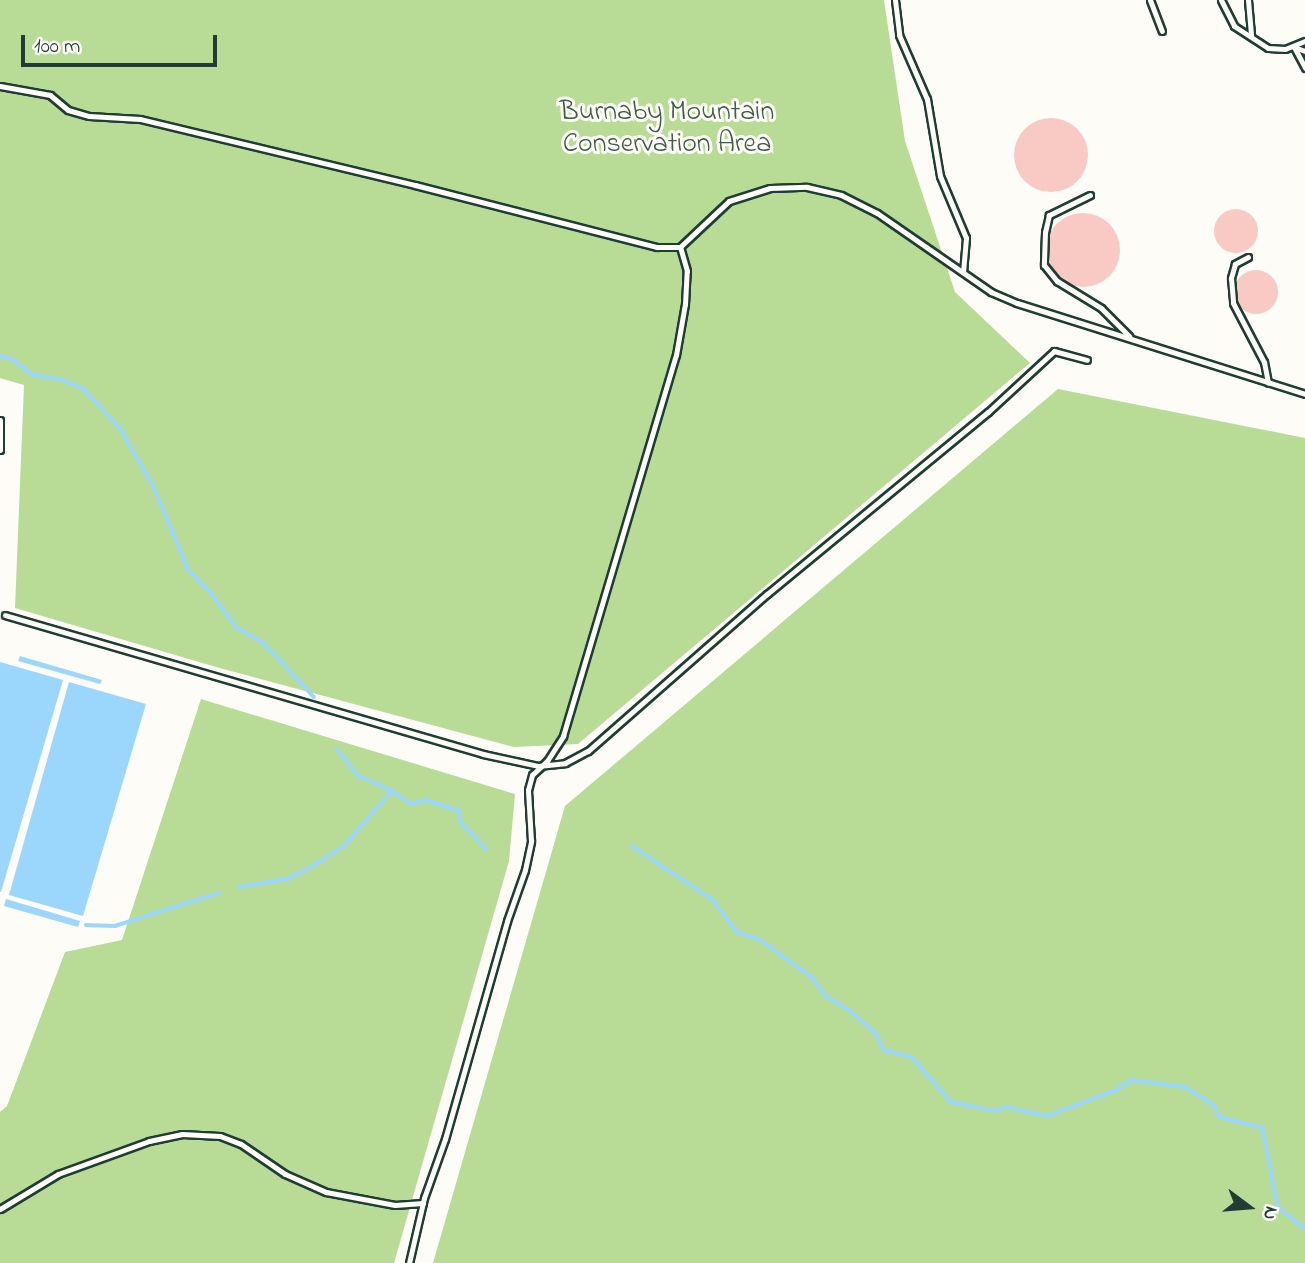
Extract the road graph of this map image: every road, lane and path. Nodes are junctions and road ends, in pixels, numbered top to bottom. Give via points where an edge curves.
1 (895, 0) edge
2 (1150, 0) edge
3 (1221, 0) edge
4 (1248, 0) edge
5 (1162, 32) dead end
6 (1251, 36) junction
7 (1305, 41) edge
8 (1294, 47) junction
9 (1305, 51) edge
10 (1305, 68) edge
11 (0, 86) edge
12 (1090, 195) dead end
13 (680, 247) junction
14 (1248, 257) dead end
15 (963, 272) junction
16 (1131, 339) junction
17 (1087, 360) dead end
18 (1268, 383) junction
19 (1305, 394) edge
20 (0, 420) edge
21 (0, 450) edge
22 (5, 615) dead end
23 (538, 766) junction
24 (423, 1203) junction
25 (0, 1209) edge
26 (409, 1263) edge

1 - 15 lane via 899,35 927,99 940,176 966,238
2 - 5 lane
3 - 6 lane via 1234,26
4 - 6 lane
6 - 8 lane via 1268,48
7 - 8 lane
8 - 9 lane
8 - 10 lane
11 - 13 lane via 50,95 68,110 89,116 141,119 657,247
12 - 16 lane via 1049,215 1044,265 1057,281 1101,308
13 - 15 lane via 729,201 769,188 807,187 859,203
13 - 23 lane via 687,271 676,355 563,736 547,761
14 - 18 lane via 1235,264 1233,303 1264,362
15 - 16 lane via 1017,303
16 - 18 lane
17 - 23 lane via 1054,351 588,751 565,763
18 - 19 lane
20 - 21 lane
22 - 23 lane
23 - 24 lane via 527,790 531,841 525,870
24 - 25 lane via 395,1205 326,1192 285,1174 241,1144 220,1136 182,1134 58,1174
24 - 26 lane

